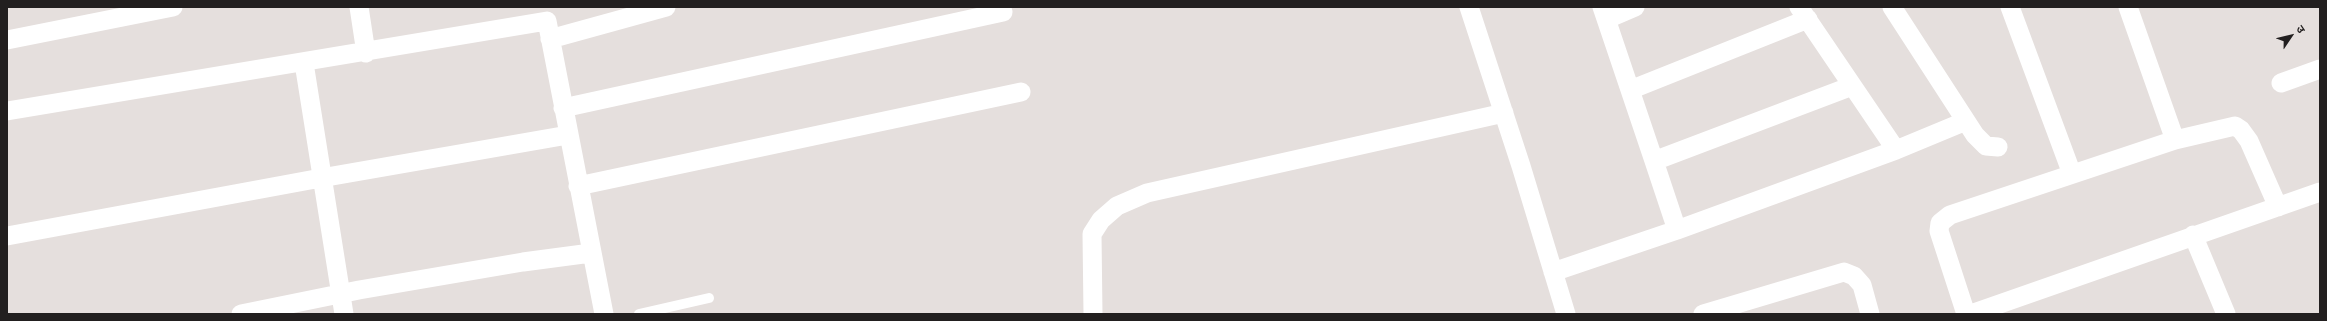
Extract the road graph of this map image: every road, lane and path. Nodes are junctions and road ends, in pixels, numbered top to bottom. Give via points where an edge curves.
1 (173, 7) edge
2 (359, 7) edge
3 (666, 7) edge
4 (1468, 7) edge
5 (1635, 7) edge
6 (1892, 7) edge
7 (2010, 7) edge
8 (2128, 7) edge
9 (1003, 12) dead end
10 (1604, 13) edge
11 (1804, 13) edge
12 (546, 22) edge
13 (7, 40) edge
14 (366, 53) junction
15 (304, 63) junction
16 (2320, 69) edge
17 (2281, 83) dead end
18 (1852, 86) junction
19 (1630, 90) junction
20 (1021, 92) dead end
21 (563, 108) junction
22 (7, 111) edge
23 (1504, 112) junction
24 (1966, 121) junction
25 (568, 135) junction
26 (2175, 140) junction
27 (1998, 147) dead end
28 (1896, 150) junction
29 (1654, 161) junction
30 (2072, 174) junction
31 (321, 178) junction
32 (578, 186) junction
33 (2320, 192) edge
34 (2278, 206) junction
35 (1678, 230) junction
36 (2193, 235) junction
37 (7, 236) edge
38 (591, 253) junction
39 (1553, 272) junction
40 (339, 294) junction
41 (709, 298) dead end
42 (241, 314) edge
43 (344, 314) edge
44 (604, 314) edge
45 (639, 314) edge
46 (1094, 314) edge
47 (1566, 314) edge
48 (1703, 314) edge
49 (1870, 314) edge
50 (1966, 314) edge
51 (1971, 314) edge
52 (2226, 314) edge

1 - 13 street
2 - 14 street
3 - 12 street
4 - 23 street
5 - 10 street
6 - 24 street
7 - 30 street
8 - 26 street
9 - 21 street
10 - 19 street
11 - 18 street
11 - 19 street
12 - 14 street
12 - 21 street
14 - 15 street
15 - 22 street
15 - 31 street
16 - 17 street
18 - 28 street
18 - 29 street
19 - 29 street
20 - 32 street
21 - 25 street
23 - 39 street
23 - 46 street via 1147,193 1117,206 1101,220 1092,234
24 - 27 street via 1982,143
24 - 28 street
25 - 31 street
25 - 32 street
26 - 30 street
26 - 34 street via 2226,127 2234,126 2241,130 2249,141
28 - 35 street
29 - 35 street
30 - 50 street via 1950,215 1940,224 1943,248
31 - 37 street
31 - 40 street
32 - 38 street
33 - 34 street
34 - 36 street
35 - 39 street
36 - 51 street
36 - 52 street
38 - 40 street via 523,262
38 - 44 street
39 - 47 street
40 - 42 street
40 - 43 street
41 - 45 lane
48 - 49 street via 1844,272 1859,281

